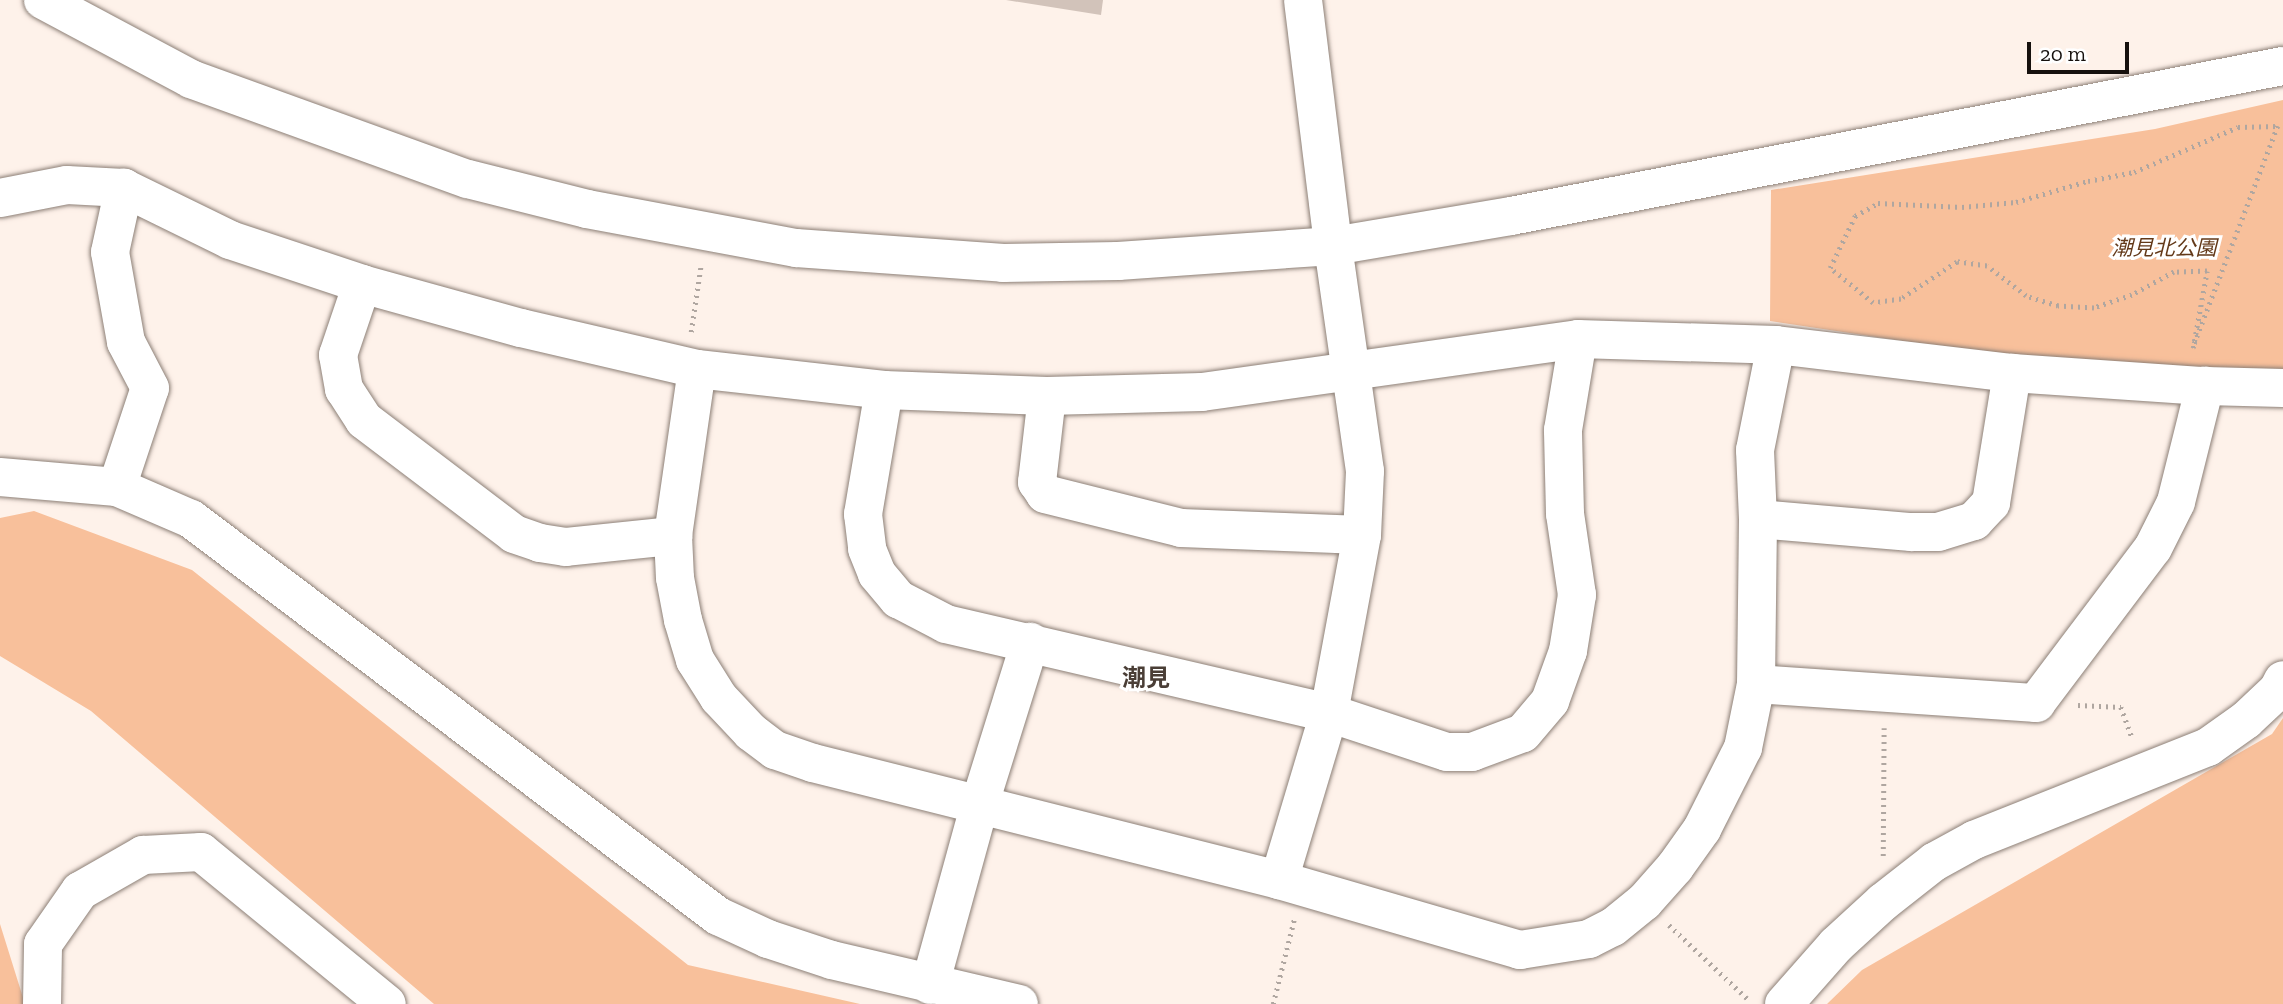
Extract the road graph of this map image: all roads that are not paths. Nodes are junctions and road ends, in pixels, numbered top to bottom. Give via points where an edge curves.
1 (43, 0) edge
2 (1303, 0) edge
3 (2283, 66) edge
4 (124, 188) junction
5 (0, 198) edge
6 (1334, 246) junction
7 (362, 284) junction
8 (1578, 339) junction
9 (1776, 345) junction
10 (697, 369) junction
11 (1353, 371) junction
12 (2012, 373) junction
13 (2205, 386) junction
14 (2283, 388) edge
15 (884, 390) junction
16 (1047, 396) junction
17 (0, 477) edge
18 (117, 487) junction
19 (1758, 519) junction
20 (1362, 535) junction
21 (673, 536) junction
22 (1030, 642) junction
23 (2283, 680) edge
24 (1756, 684) junction
25 (1329, 713) junction
26 (980, 803) junction
27 (1291, 884) junction
28 (930, 985) junction
29 (42, 1004) edge
30 (387, 1004) edge
31 (1019, 1004) edge
32 (1784, 1004) edge

1 - 6 street via 191,79 468,179 705,232 796,248 1003,263 1118,261
2 - 6 street
3 - 6 street via 1511,216
4 - 5 street via 67,185
4 - 7 street via 230,240
4 - 18 street via 110,252 126,342 150,388
6 - 11 street
7 - 10 street via 521,328
7 - 21 street via 338,355 344,389 364,420 514,534 566,547
8 - 9 street
8 - 11 street
8 - 25 street via 1563,430 1565,514 1577,595 1568,651 1550,701 1523,733 1472,752 1447,752
9 - 12 street
9 - 19 street via 1755,450
10 - 15 street
10 - 21 street
11 - 16 street via 1202,392
11 - 20 street via 1365,471
12 - 13 street
12 - 19 street via 1991,503 1974,521 1938,532 1911,532
13 - 14 street
13 - 24 street via 2176,502 2153,548 2035,703
15 - 16 street
15 - 22 street via 863,514 867,549 877,574 898,600 946,624
16 - 20 street via 1037,482 1045,494 1181,528
17 - 18 street
18 - 28 street via 191,519 718,916 781,943
19 - 24 street
20 - 25 street
21 - 26 street via 675,579 695,660 719,698 751,732 775,750 813,763
22 - 25 street
22 - 26 street
23 - 32 street via 2228,736 2145,775 1974,840 1934,862 1836,945
24 - 27 street via 1743,748 1702,829 1644,902 1589,939 1520,950
25 - 27 street
26 - 27 street
26 - 28 street
28 - 31 street
29 - 30 street via 43,944 80,891 143,855 201,852

